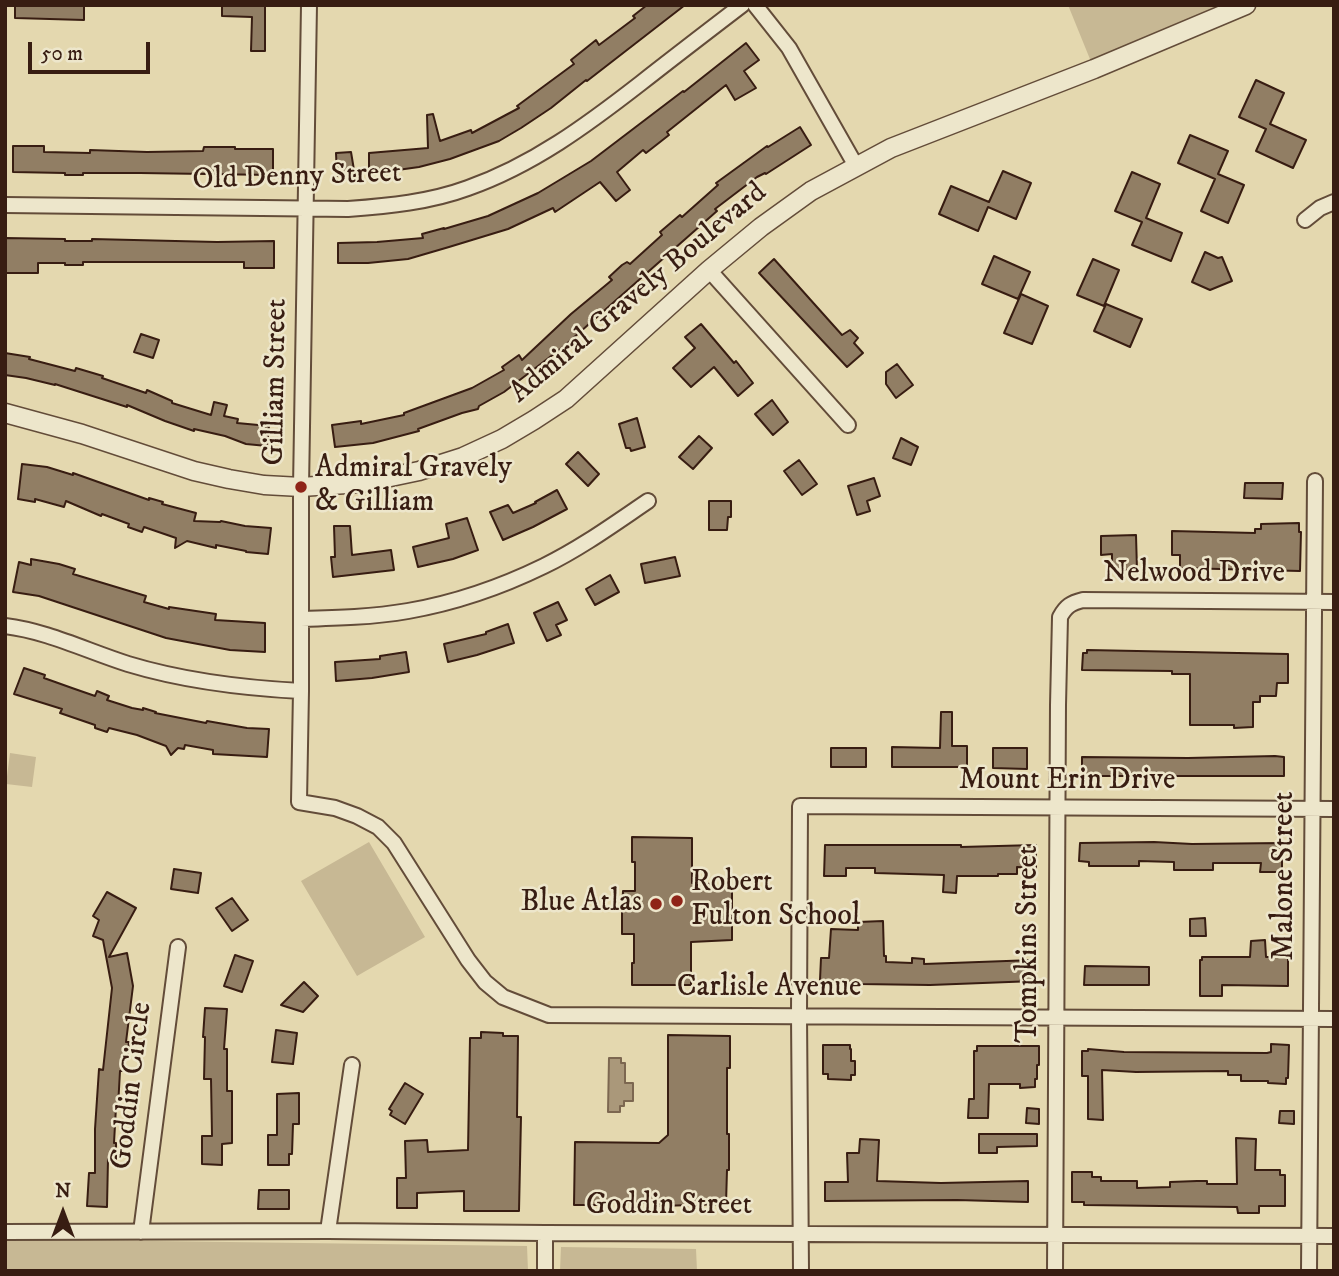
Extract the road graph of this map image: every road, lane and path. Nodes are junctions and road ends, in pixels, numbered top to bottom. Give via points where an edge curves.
1 (309, 5) edge
2 (742, 5) edge
3 (755, 5) edge
4 (1247, 5) edge
5 (856, 166) junction
6 (1334, 202) edge
7 (5, 205) edge
8 (306, 209) junction
9 (1305, 220) dead end
10 (709, 271) junction
11 (5, 413) edge
12 (5, 424) edge
13 (44, 424) junction
14 (848, 425) dead end
15 (1315, 481) dead end
16 (302, 487) junction
17 (648, 501) dead end
18 (1315, 602) junction
19 (1334, 602) edge
20 (1060, 617) joint
21 (302, 620) junction
22 (5, 626) edge
23 (301, 691) junction
24 (299, 802) joint
25 (1057, 808) junction
26 (1312, 809) junction
27 (1334, 809) edge
28 (178, 947) dead end
29 (799, 1015) junction
30 (1056, 1018) junction
31 (1311, 1019) junction
32 (1334, 1019) edge
33 (352, 1065) dead end
34 (328, 1231) junction
35 (5, 1232) edge
36 (141, 1232) junction
37 (545, 1233) junction
38 (801, 1233) junction
39 (1056, 1235) junction
40 (1309, 1236) junction
41 (1334, 1236) edge
42 (545, 1271) edge
43 (801, 1271) edge
44 (1055, 1271) edge
45 (1309, 1271) edge

1 - 8 street, Gilliam Street
2 - 8 street, Old Denny Street via 568,138 501,175 433,198 395,205
3 - 5 street via 789,48
4 - 5 street, Admiral Gravely Boulevard
5 - 10 street, Admiral Gravely Boulevard via 783,210
6 - 9 street
7 - 8 street, Old Denny Street
8 - 16 street, Gilliam Street
10 - 14 street
10 - 16 street, Admiral Gravely Boulevard via 566,399 502,439 419,471 362,483
11 - 13 street, Admiral Gravely Boulevard
12 - 13 street, Admiral Gravely Boulevard
13 - 16 street, Admiral Gravely Boulevard via 194,471 264,485
15 - 18 street, Malone Street
16 - 21 street, Gilliam Street
17 - 21 street via 592,539 504,584 408,611
18 - 19 street, Nelwood Drive
18 - 20 street, Nelwood Drive via 1083,600 1066,607
18 - 26 street, Malone Street
20 - 25 street, Tompkins Street
21 - 23 street, Gilliam Street
22 - 23 street via 171,675
23 - 24 street, Gilliam Street
24 - 29 street, Carlisle Avenue via 335,808 378,827 394,843 485,982 503,997 528,1008 549,1015
25 - 26 street, Mount Erin Drive
25 - 29 street, Mount Erin Drive via 800,806
25 - 30 street, Tompkins Street
26 - 27 street, Mount Erin Drive
26 - 31 street, Malone Street
28 - 36 street, Goddin Circle
29 - 30 street, Carlisle Avenue
29 - 38 street
30 - 31 street, Carlisle Avenue
30 - 39 street, Tompkins Street
31 - 32 street, Carlisle Avenue
31 - 40 street, Malone Street
33 - 34 street
34 - 36 street, Goddin Street
34 - 37 street, Goddin Street
35 - 36 street, Goddin Street
37 - 38 street, Goddin Street
37 - 42 street
38 - 39 street, Goddin Street
38 - 43 street
39 - 40 street, Goddin Street
39 - 44 street, Tompkins Street
40 - 41 street, Goddin Street
40 - 45 street, Malone Street

